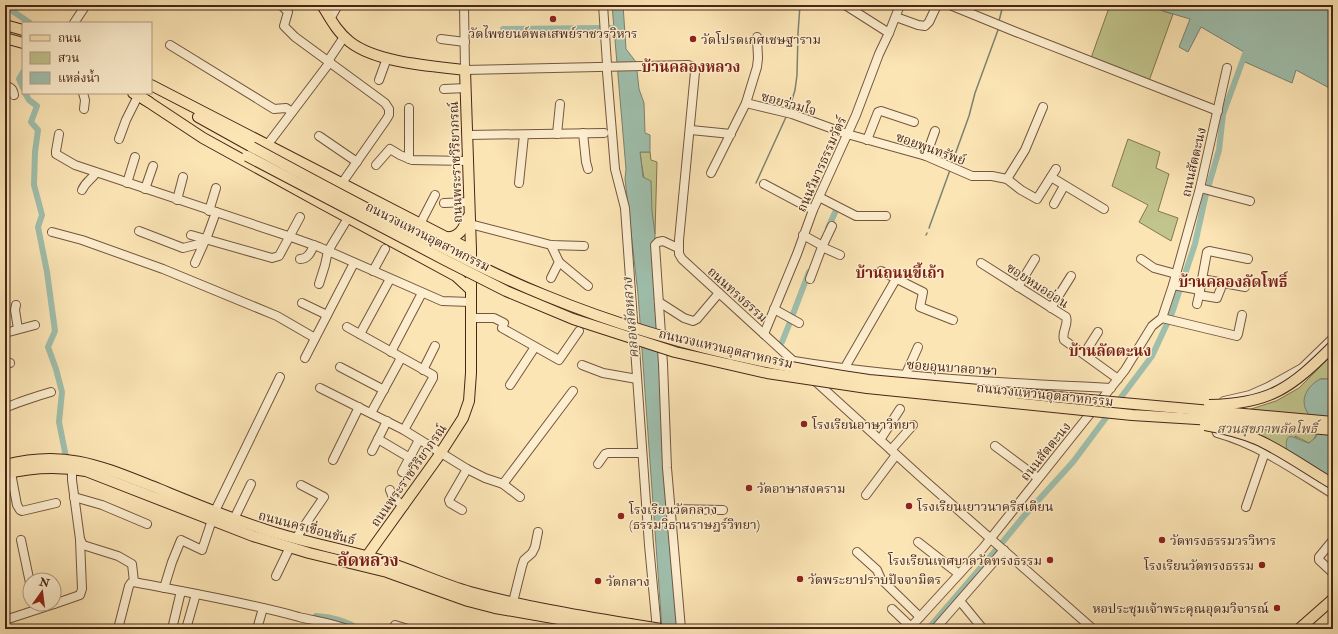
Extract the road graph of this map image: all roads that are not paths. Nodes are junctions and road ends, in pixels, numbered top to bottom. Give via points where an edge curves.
1 (86, 5) edge
2 (281, 5) edge
3 (322, 5) edge
4 (338, 5) edge
5 (464, 5) edge
6 (603, 5) edge
7 (845, 5) edge
8 (900, 5) edge
9 (937, 5) edge
10 (950, 5) edge
11 (896, 17) junction
12 (330, 19) junction
13 (75, 22) edge
14 (5, 25) edge
15 (21, 30) edge
16 (889, 33) junction
17 (344, 37) junction
18 (757, 37) dead end
19 (5, 38) edge
20 (441, 39) dead end
21 (465, 42) junction
22 (5, 45) edge
23 (170, 45) dead end
24 (22, 46) edge
25 (387, 58) junction
26 (329, 62) junction
27 (608, 68) junction
28 (1227, 68) dead end
29 (466, 70) junction
30 (378, 80) dead end
31 (5, 86) edge
32 (152, 86) edge
33 (466, 88) junction
34 (444, 90) dead end
35 (152, 92) edge
36 (83, 94) edge
37 (14, 95) dead end
38 (139, 96) edge
39 (746, 103) junction
40 (560, 104) dead end
41 (1043, 107) dead end
42 (409, 108) dead end
43 (84, 109) dead end
44 (1218, 110) junction
45 (292, 112) junction
46 (914, 122) dead end
47 (691, 130) junction
48 (935, 131) dead end
49 (583, 133) junction
50 (604, 133) dead end
51 (59, 134) dead end
52 (557, 134) junction
53 (730, 134) junction
54 (847, 134) junction
55 (467, 135) junction
56 (524, 135) junction
57 (319, 136) dead end
58 (119, 139) dead end
59 (867, 140) junction
60 (268, 144) junction
61 (250, 151) junction
62 (926, 156) junction
63 (135, 157) dead end
64 (409, 159) junction
65 (468, 161) junction
66 (357, 162) junction
67 (376, 165) dead end
68 (153, 166) dead end
69 (588, 169) dead end
70 (1056, 169) dead end
71 (96, 173) junction
72 (712, 173) dead end
73 (184, 177) dead end
74 (1051, 177) junction
75 (1007, 179) junction
76 (127, 183) junction
77 (342, 183) junction
78 (519, 183) dead end
79 (764, 184) dead end
80 (1064, 186) junction
81 (216, 188) dead end
82 (1200, 188) junction
83 (145, 189) junction
84 (82, 190) dead end
85 (435, 195) dead end
86 (819, 197) junction
87 (177, 200) junction
88 (1250, 201) dead end
89 (469, 202) junction
90 (444, 203) dead end
91 (1054, 204) dead end
92 (1104, 209) dead end
93 (813, 210) junction
94 (213, 212) junction
95 (886, 216) dead end
96 (300, 218) dead end
97 (348, 218) junction
98 (470, 219) junction
99 (420, 224) junction
100 (832, 226) dead end
101 (139, 231) dead end
102 (52, 232) dead end
103 (191, 235) dead end
104 (804, 235) junction
105 (291, 237) junction
106 (445, 237) junction
107 (205, 241) junction
108 (457, 243) junction
109 (314, 245) junction
110 (551, 245) junction
111 (584, 246) dead end
112 (822, 247) junction
113 (678, 248) junction
114 (385, 249) dead end
115 (471, 250) junction
116 (328, 251) junction
117 (840, 255) dead end
118 (300, 259) dead end
119 (1035, 259) dead end
120 (1141, 259) dead end
121 (1248, 259) dead end
122 (428, 261) junction
123 (559, 262) junction
124 (195, 263) dead end
125 (354, 263) junction
126 (981, 263) dead end
127 (373, 271) junction
128 (881, 271) dead end
129 (1176, 274) junction
130 (1071, 276) dead end
131 (551, 278) dead end
132 (390, 279) junction
133 (810, 279) dead end
134 (896, 279) junction
135 (1202, 279) junction
136 (319, 284) dead end
137 (1178, 285) junction
138 (588, 286) dead end
139 (1018, 287) junction
140 (1245, 287) dead end
141 (1221, 288) dead end
142 (470, 289) junction
143 (1199, 292) junction
144 (422, 293) junction
145 (719, 293) junction
146 (470, 302) junction
147 (659, 302) junction
148 (302, 303) dead end
149 (1197, 304) dead end
150 (16, 305) dead end
151 (1051, 308) junction
152 (774, 309) junction
153 (327, 315) junction
154 (1242, 315) dead end
155 (470, 318) junction
156 (1166, 319) junction
157 (953, 320) dead end
158 (799, 323) dead end
159 (35, 325) dead end
160 (347, 327) dead end
161 (18, 329) junction
162 (579, 331) dead end
163 (1098, 332) dead end
164 (5, 333) edge
165 (360, 334) junction
166 (764, 334) junction
167 (315, 338) junction
168 (1333, 338) edge
169 (435, 346) dead end
170 (1333, 346) edge
171 (535, 347) junction
172 (918, 347) dead end
173 (391, 352) junction
174 (1084, 354) junction
175 (305, 358) dead end
176 (401, 358) junction
177 (793, 361) junction
178 (582, 365) dead end
179 (340, 367) dead end
180 (844, 369) junction
181 (423, 370) junction
182 (905, 376) junction
183 (280, 377) dead end
184 (638, 379) junction
185 (1118, 379) junction
186 (510, 385) dead end
187 (320, 388) dead end
188 (1111, 388) junction
189 (384, 390) junction
190 (573, 391) dead end
191 (51, 392) dead end
192 (1133, 404) junction
193 (359, 407) junction
194 (5, 409) edge
195 (900, 409) dead end
196 (371, 413) junction
197 (1132, 415) junction
198 (387, 421) junction
199 (1333, 422) edge
200 (913, 425) dead end
201 (404, 430) junction
202 (1333, 430) edge
203 (378, 439) junction
204 (419, 440) junction
205 (880, 440) junction
206 (995, 446) dead end
207 (372, 450) dead end
208 (1265, 452) junction
209 (441, 453) junction
210 (642, 453) junction
211 (894, 453) junction
212 (410, 458) junction
213 (333, 460) dead end
214 (598, 464) dead end
215 (73, 465) junction
216 (467, 469) junction
217 (7, 471) edge
218 (402, 472) dead end
219 (1038, 478) junction
220 (251, 484) dead end
221 (503, 484) junction
222 (1333, 484) edge
223 (300, 485) dead end
224 (390, 490) dead end
225 (1333, 494) edge
226 (866, 495) dead end
227 (74, 497) junction
228 (520, 498) dead end
229 (56, 503) dead end
230 (404, 506) junction
231 (1246, 507) dead end
232 (671, 509) junction
233 (462, 510) dead end
234 (723, 510) dead end
235 (214, 516) junction
236 (234, 519) junction
237 (147, 524) dead end
238 (538, 532) dead end
239 (296, 538) junction
240 (80, 539) junction
241 (990, 539) junction
242 (21, 540) dead end
243 (1333, 540) edge
244 (918, 542) dead end
245 (290, 547) junction
246 (1004, 550) junction
247 (326, 551) junction
248 (857, 552) dead end
249 (365, 561) junction
250 (28, 572) edge
251 (1333, 573) edge
252 (959, 574) junction
253 (276, 576) dead end
254 (134, 582) junction
255 (164, 588) junction
256 (182, 591) junction
257 (196, 594) junction
258 (1333, 599) edge
259 (62, 601) edge
260 (960, 601) junction
261 (512, 602) junction
262 (263, 608) junction
263 (892, 609) dead end
264 (24, 612) edge
265 (920, 617) junction
266 (5, 620) edge
267 (630, 624) junction
268 (592, 625) junction
269 (910, 628) edge
270 (118, 629) edge
271 (172, 629) edge
272 (186, 629) edge
273 (257, 629) edge
274 (347, 629) edge
275 (393, 629) edge
276 (408, 629) edge
277 (605, 629) edge
278 (656, 629) edge
279 (661, 629) edge
280 (681, 629) edge
281 (935, 629) edge
282 (983, 629) edge
283 (1093, 629) edge
284 (1299, 629) edge

1 - 13 street
2 - 26 street via 288,12 284,24 286,29
3 - 12 main road
4 - 12 street
5 - 21 street
6 - 27 street
7 - 16 street
8 - 11 street, ถนนวิมารธรรมวัตร์
9 - 11 street via 925,26
10 - 44 street
11 - 16 street, ถนนวิมารธรรมวัตร์
12 - 17 main road
14 - 15 main road
16 - 54 street, ถนนวิมารธรรมวัตร์
17 - 25 main road via 356,46
17 - 26 street
18 - 39 street, ซอยร่วมใจ via 757,67
19 - 24 main road
20 - 21 street
21 - 29 street
22 - 24 main road
23 - 45 street via 274,109 286,108
25 - 29 main road
25 - 30 street
26 - 45 street
26 - 66 street via 385,103 389,109 386,120
27 - 29 street
27 - 47 street via 688,65 694,67 696,72
27 - 184 street via 615,169 625,208
28 - 44 street, ถนนสัตตะนง
29 - 33 main road, ถนนพระราชวิริยาภรณ์
31 - 37 street via 10,87
32 - 60 main road, ถนนวงแหวนอุตสาหกรรม
33 - 34 street
33 - 55 main road, ถนนพระราชวิริยาภรณ์
35 - 61 main road, ถนนวงแหวนอุตสาหกรรม
36 - 43 street
38 - 58 street
38 - 61 main road, ถนนวงแหวนอุตสาหกรรม
38 - 97 main road, ถนนวงแหวนอุตสาหกรรม via 203,138
39 - 53 street, ซอยร่วมใจ
39 - 54 street, ซอยร่วมใจ via 792,114
40 - 52 street
41 - 75 street via 1025,150
42 - 64 street
44 - 82 street, ถนนสัตตะนง
45 - 60 street
46 - 59 street via 878,112
47 - 53 street
47 - 113 street
48 - 62 street
49 - 50 street
49 - 52 street
49 - 69 street
51 - 71 street via 56,154
52 - 56 street
53 - 72 street, ซอยร่วมใจ
54 - 59 street, ซอยพูนทรัพย์
54 - 86 street, ถนนวิมารธรรมวัตร์
55 - 56 street
55 - 65 main road, ถนนพระราชวิริยาภรณ์
56 - 78 street
57 - 66 street
59 - 62 street, ซอยพูนทรัพย์
60 - 77 main road, ถนนวงแหวนอุตสาหกรรม
61 - 192 main road, ถนนวงแหวนอุตสาหกรรม, bridge via 485,269 551,298 657,336 763,363 869,380
61 - 197 main road, ถนนวงแหวนอุตสาหกรรม, bridge via 445,260 506,290 573,319 675,352 767,373 838,385
62 - 75 street, ซอยพูนทรัพย์ via 972,176
63 - 76 street
64 - 65 street
64 - 67 street via 390,149
65 - 89 main road, ถนนพระราชวิริยาภรณ์
66 - 77 street
68 - 83 street
70 - 74 street, ซอยพูนทรัพย์
71 - 76 street
71 - 84 street
73 - 87 street
74 - 75 street, ซอยพูนทรัพย์ via 1038,199
74 - 80 street
76 - 83 street
77 - 99 main road, ถนนวงแหวนอุตสาหกรรม
79 - 93 street
80 - 91 street
80 - 92 street
81 - 94 street
82 - 88 street
82 - 129 street, ถนนสัตตะนง
83 - 87 street
85 - 99 street
86 - 93 street, ถนนวิมารธรรมวัตร์
86 - 95 street via 856,216
87 - 94 street
89 - 90 street
89 - 98 main road, ถนนพระราชวิริยาภรณ์
93 - 104 street, ถนนวิมารธรรมวัตร์
94 - 105 street
94 - 107 street
96 - 105 street
97 - 116 street
97 - 122 main road, ถนนวงแหวนอุตสาหกรรม
98 - 106 main road via 457,236
98 - 110 street
98 - 115 main road, ถนนพระราชวิริยาภรณ์
99 - 106 main road, ถนนวงแหวนอุตสาหกรรม
100 - 112 street
101 - 107 street via 183,248
102 - 167 street via 163,269 277,316
103 - 107 street
104 - 112 street
104 - 152 street, ถนนวิมารธรรมวัตร์
105 - 107 street via 275,258
105 - 109 street
106 - 108 main road, ถนนวงแหวนอุตสาหกรรม
107 - 124 street
108 - 115 main road, ถนนวงแหวนอุตสาหกรรม
108 - 122 main road via 463,251 465,261 460,270 449,271
109 - 116 street
109 - 118 street via 308,256
110 - 111 street
110 - 123 street
112 - 117 street
112 - 133 street
113 - 145 street, ถนนทรงธรรม via 682,259
113 - 147 street via 663,241 654,245
114 - 127 street
115 - 142 main road, ถนนพระราชวิริยาภรณ์
116 - 125 street
116 - 136 street
119 - 139 street
120 - 129 street via 1154,268
121 - 135 street via 1209,251
122 - 142 main road, ถนนวงแหวนอุตสาหกรรม via 456,276
123 - 131 street
123 - 138 street
125 - 127 street
125 - 153 street
126 - 139 street, ซอยหมออ่อน
127 - 132 street
128 - 134 street
129 - 137 street, ถนนสัตตะนง
130 - 151 street
132 - 144 street
132 - 165 street
134 - 157 street via 924,293 920,307
134 - 180 street
135 - 140 street
135 - 143 street
137 - 143 street
137 - 156 street, ถนนสัตตะนง
139 - 151 street, ซอยหมออ่อน
141 - 143 street via 1217,298
142 - 146 main road, ถนนพระราชวิริยาภรณ์
143 - 149 street
144 - 146 street via 442,301
144 - 173 street
145 - 147 street via 698,319 693,321
145 - 166 street, ถนนทรงธรรม
146 - 155 main road, ถนนพระราชวิริยาภรณ์
147 - 232 street
148 - 153 street
150 - 161 street
151 - 174 street, ซอยหมออ่อน via 1067,319 1062,336 1064,340
152 - 158 street
152 - 166 street, ถนนวิมารธรรมวัตร์
153 - 167 street
154 - 156 street via 1236,336
155 - 171 street via 495,318 504,322 502,328
155 - 209 main road, ถนนพระราชวิริยาภรณ์ via 469,401 463,418
156 - 185 street, ถนนสัตตะนง via 1152,326
159 - 161 street
160 - 165 street
161 - 164 street
162 - 171 street via 559,360
163 - 174 street
165 - 173 street
166 - 177 street, ถนนทรงธรรม
167 - 175 street
168 - 208 street via 1302,368 1250,395 1216,404 1213,422 1217,433
169 - 181 street
170 - 192 main road, bridge via 1293,383 1261,399 1228,405
171 - 186 street
172 - 182 street
173 - 176 street
174 - 185 street, ซอยหมออ่อน
176 - 181 street
176 - 189 street
177 - 180 street, ซอยอุนบาลอาษา
177 - 205 street, ถนนทรงธรรม
178 - 184 street via 603,373
179 - 189 street
180 - 182 street, ซอยอุนบาลอาษา
181 - 201 street via 433,376
182 - 188 street, ซอยอุนบาลอาษา
183 - 235 street
184 - 210 street
185 - 188 street, ถนนสัตตะนง
187 - 193 street
188 - 219 street, ถนนสัตตะนง
189 - 196 street
190 - 221 street
191 - 194 street
192 - 199 main road, ถนนวงแหวนอุตสาหกรรม, bridge
193 - 196 street
193 - 213 street
195 - 205 street
196 - 198 street
197 - 202 main road, ถนนวงแหวนอุตสาหกรรม, bridge
197 - 222 main road, bridge via 1206,425 1240,433 1271,447
198 - 201 street
198 - 203 street
200 - 211 street
201 - 204 street
203 - 207 street
203 - 212 street
204 - 209 street
204 - 212 street
205 - 211 street, ถนนทรงธรรม
206 - 219 street
208 - 225 street
208 - 231 street
209 - 216 street
209 - 230 main road, ถนนพระราชวิริยาภรณ์
210 - 214 street via 608,453
210 - 278 street
211 - 226 street
211 - 241 street, ถนนทรงธรรม
212 - 218 street
215 - 217 main road, ถนนนครเขื่อนขันธ์ via 41,459
215 - 227 street
215 - 235 main road, ถนนนครเขื่อนขันธ์
216 - 221 street
216 - 233 street via 449,500
217 - 229 street via 20,510
219 - 241 street, ถนนสัตตะนง
220 - 236 street
221 - 228 street
223 - 239 street via 324,497
224 - 230 street via 394,499
227 - 237 street via 102,505
227 - 240 street
230 - 249 main road, ถนนพระราชวิริยาภรณ์
232 - 234 street
232 - 280 street
235 - 236 main road, ถนนนครเขื่อนขันธ์
235 - 245 main road, ถนนนครเขื่อนขันธ์ via 253,536
235 - 255 street via 202,550 181,540
236 - 239 main road, ถนนนครเขื่อนขันธ์
238 - 261 street via 532,553 524,560
239 - 247 main road, ถนนนครเขื่อนขันธ์
240 - 254 street via 84,546 118,556 132,564
240 - 259 street via 82,589 80,595
241 - 246 street, ถนนทรงธรรม
241 - 252 street, ถนนสัตตะนง
242 - 250 street
243 - 251 street via 1319,557
244 - 252 street
245 - 247 main road, ถนนนครเขื่อนขันธ์
245 - 253 street
246 - 260 street
246 - 283 street, ถนนทรงธรรม
247 - 249 main road, ถนนนครเขื่อนขันธ์
248 - 265 street
249 - 261 main road, ถนนนครเขื่อนขันธ์ via 390,563 450,586
249 - 268 main road, ถนนนครเขื่อนขันธ์ via 387,572 468,601
252 - 265 street, ถนนสัตตะนง
254 - 255 street
254 - 270 street via 129,586
255 - 256 street
256 - 257 street
256 - 271 street
257 - 262 street
257 - 272 street
258 - 284 main road
260 - 281 street
260 - 282 street
261 - 267 main road, ถนนนครเขื่อนขันธ์
262 - 273 street
262 - 274 street via 328,622
263 - 269 street
264 - 266 street
265 - 269 street, ถนนสัตตะนง
267 - 268 main road, ถนนนครเขื่อนขันธ์
267 - 279 main road, ถนนนครเขื่อนขันธ์, bridge
268 - 277 street
275 - 276 street via 395,625

